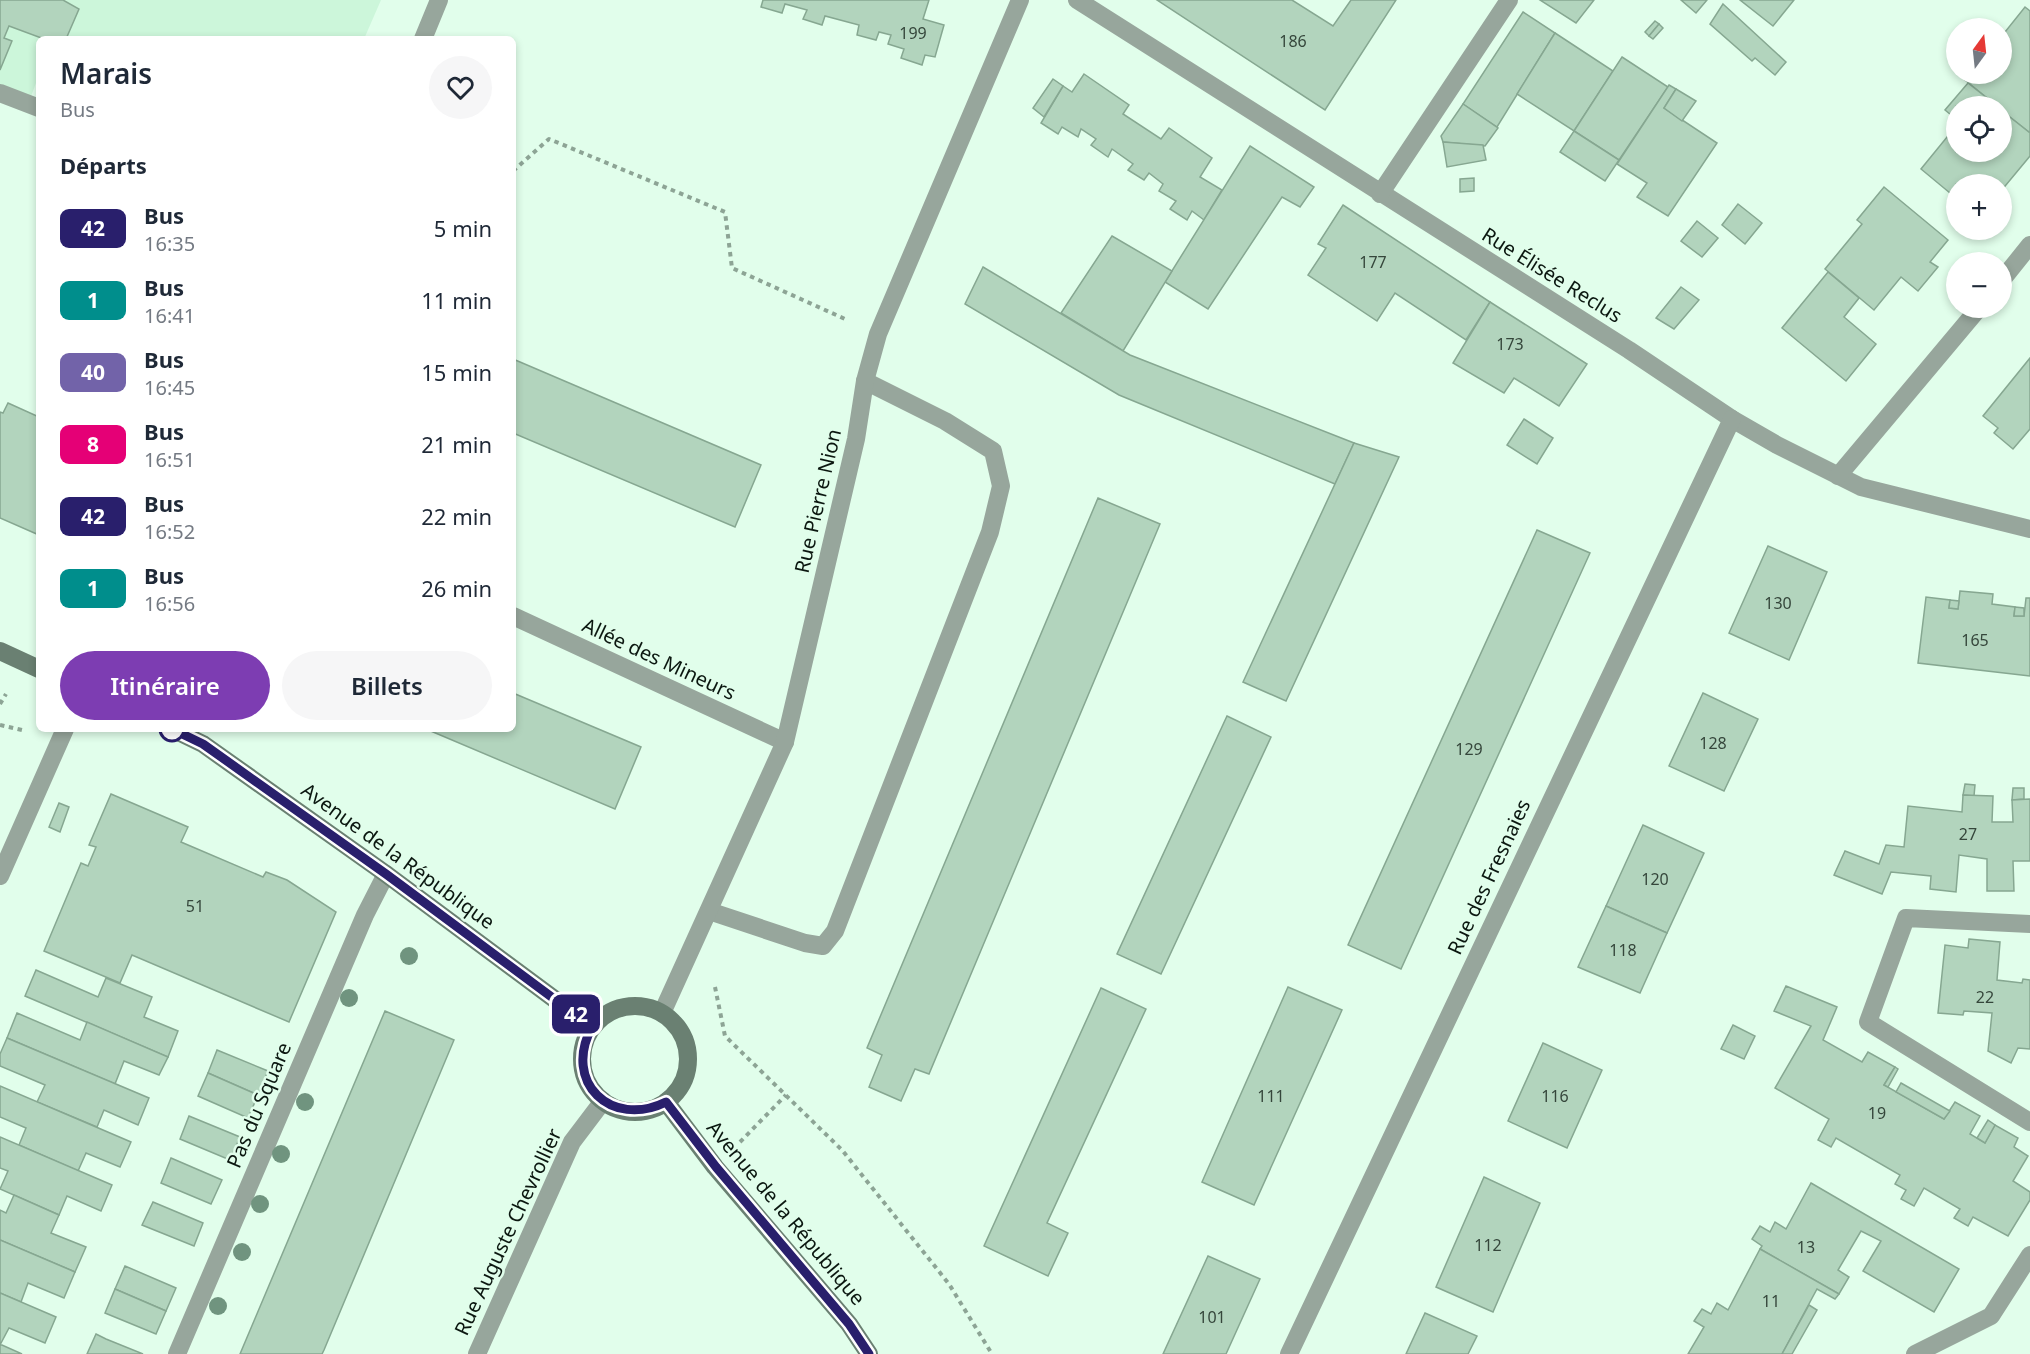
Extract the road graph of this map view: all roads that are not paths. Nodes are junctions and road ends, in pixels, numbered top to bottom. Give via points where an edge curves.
1 (439, 0) edge
2 (1020, 0) edge
3 (1077, 0) edge
4 (1509, 0) edge
5 (424, 36) edge
6 (0, 93) edge
7 (36, 107) edge
8 (1380, 194) junction
9 (2030, 246) edge
10 (2012, 268) edge
11 (1971, 318) edge
12 (865, 381) junction
13 (1732, 419) junction
14 (1838, 476) junction
15 (2030, 529) edge
16 (516, 617) edge
17 (0, 651) edge
18 (36, 668) edge
19 (64, 732) edge
20 (178, 732) edge
21 (785, 742) junction
22 (386, 874) junction
23 (0, 876) edge
24 (709, 911) junction
25 (2030, 924) edge
26 (662, 1013) junction
27 (592, 1027) junction
28 (603, 1101) junction
29 (666, 1102) junction
30 (2030, 1122) edge
31 (2030, 1255) edge
32 (177, 1354) edge
33 (477, 1354) edge
34 (869, 1354) edge
35 (1289, 1354) edge
36 (1915, 1354) edge

1 - 5 street
2 - 12 street, Rue Pierre Nion via 878,334
3 - 8 street, Rue Élisée Reclus
4 - 8 street
6 - 7 street
8 - 13 street, Rue Élisée Reclus
9 - 10 street
11 - 14 street
12 - 21 street, Rue Pierre Nion
12 - 24 street via 993,451 1000,486 990,532 835,932 823,945 805,943
13 - 14 street, Rue Élisée Reclus
13 - 35 street, Rue des Fresnaies
14 - 15 street, Rue Élisée Reclus via 1861,487
16 - 21 street, Allée des Mineurs
17 - 18 street
19 - 23 street
20 - 22 street, Avenue de la République via 203,744
21 - 24 street, Rue Pierre Nion
22 - 27 street, Avenue de la République
22 - 32 street, Pas du Square
24 - 26 street, Rue Pierre Nion
25 - 30 street via 1906,918 1868,1022
26 - 27 street via 632,1006 603,1016
26 - 29 street via 685,1040 688,1056 686,1074
27 - 28 street via 581,1058 591,1089
28 - 29 street via 634,1112
28 - 33 street, Rue Auguste Chevrollier via 572,1142
29 - 34 street, Avenue de la République via 849,1324
31 - 36 street via 1991,1316

